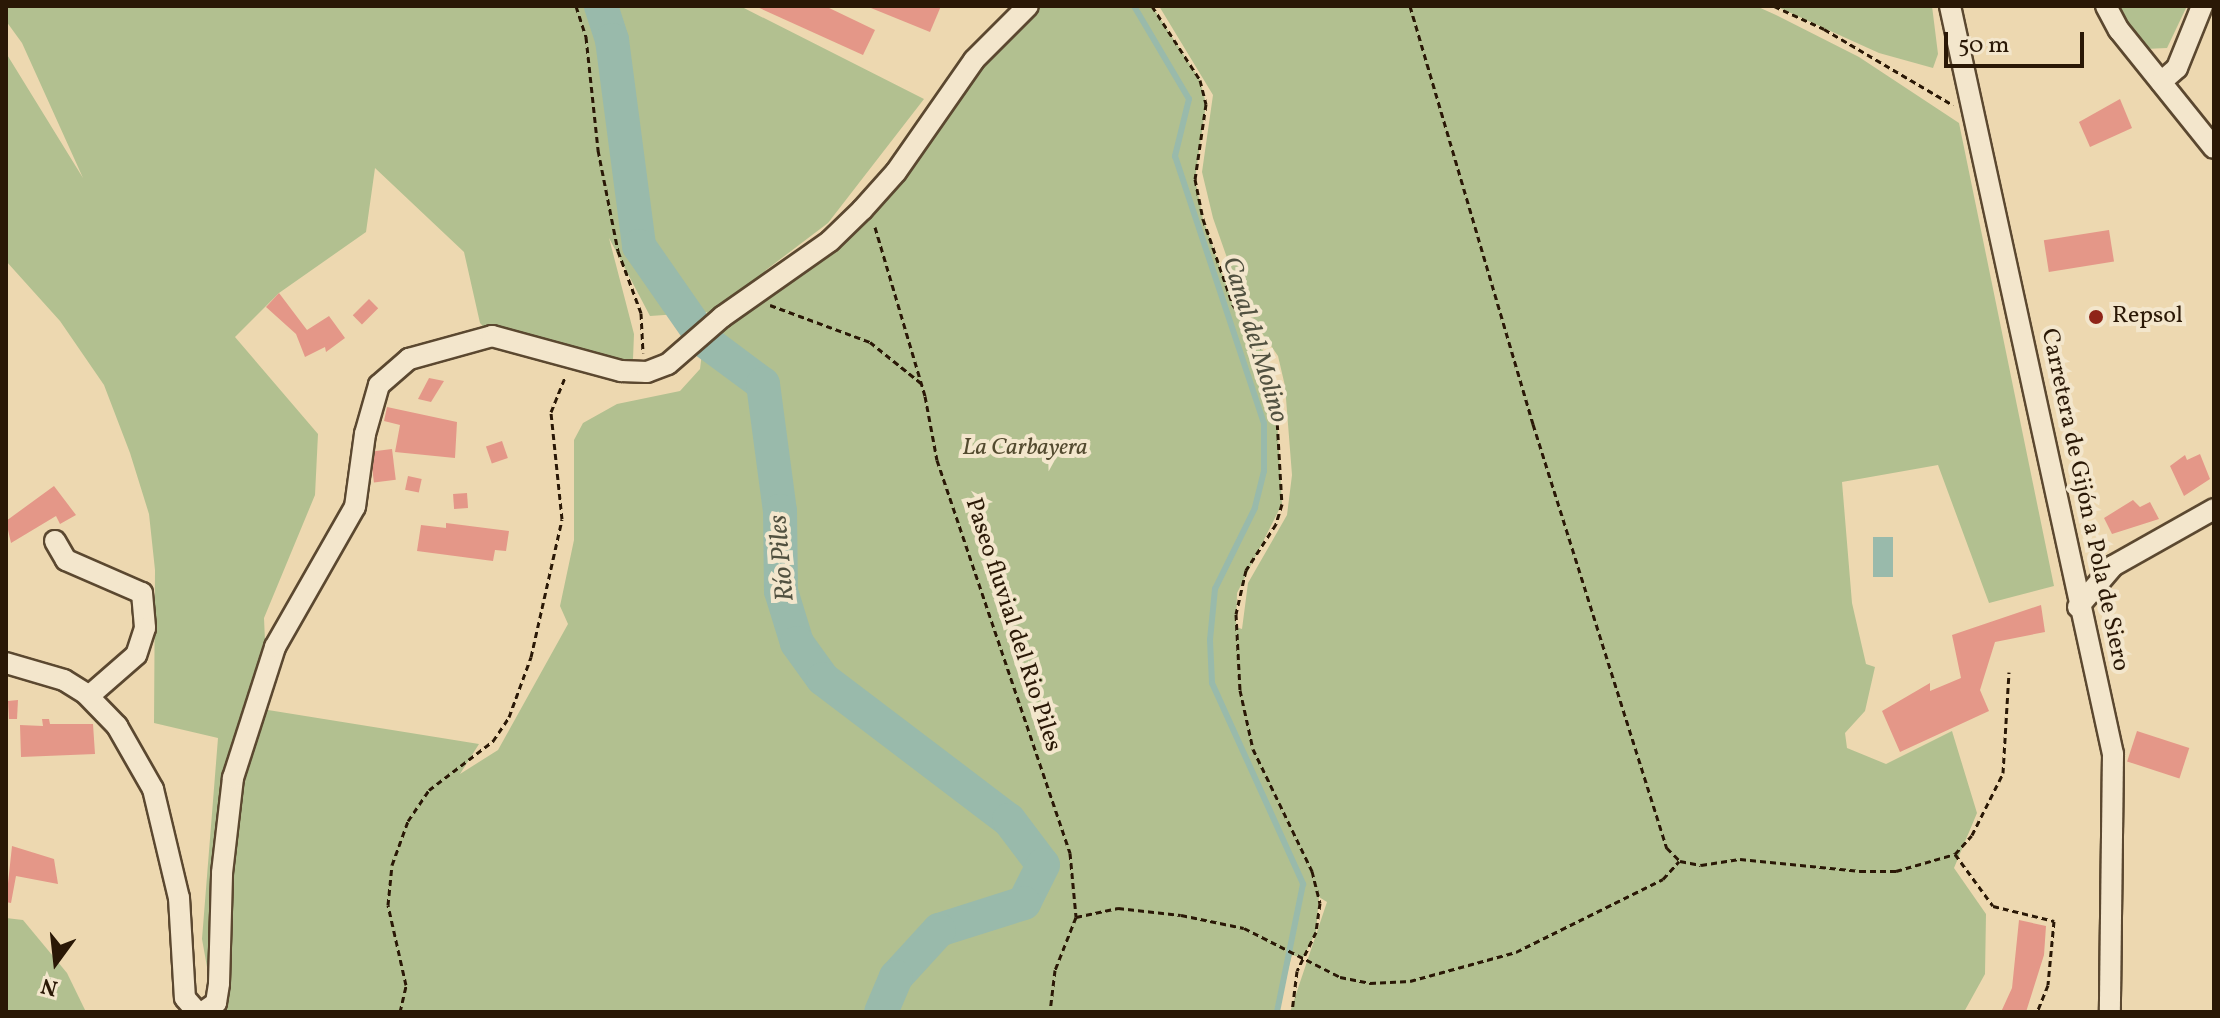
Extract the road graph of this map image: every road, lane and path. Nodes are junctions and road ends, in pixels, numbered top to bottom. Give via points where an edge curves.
1 (576, 6) edge
2 (1028, 6) edge
3 (1152, 6) edge
4 (1410, 6) edge
5 (1774, 6) edge
6 (1950, 6) edge
7 (2106, 6) edge
8 (2202, 6) edge
9 (2161, 82) junction
10 (1973, 116) junction
11 (2214, 148) edge
12 (862, 210) junction
13 (751, 296) junction
14 (572, 359) junction
15 (647, 372) junction
16 (921, 383) junction
17 (2214, 509) edge
18 (55, 541) dead end
19 (2078, 607) junction
20 (6, 663) edge
21 (2009, 672) dead end
22 (89, 696) junction
23 (1955, 854) junction
24 (1680, 861) junction
25 (1076, 917) junction
26 (1303, 958) junction
27 (197, 1012) edge
28 (203, 1012) edge
29 (400, 1012) edge
30 (1050, 1012) edge
31 (1292, 1012) edge
32 (2037, 1012) edge
33 (2110, 1012) edge

1 - 15 path via 586,37 598,150 618,251 641,313
2 - 12 street via 974,60 896,172
3 - 26 path via 1200,80 1206,104 1195,179 1203,219 1233,305 1260,343 1275,384 1282,504 1276,524 1246,570 1236,614 1240,690 1253,749 1312,871 1320,903 1316,932
4 - 24 path via 1552,484 1667,848
5 - 10 path via 1824,29
6 - 10 street, Carretera de Gijón a Pola de Siero
7 - 9 street
8 - 9 street via 2177,68
9 - 11 street
10 - 19 street, Carretera de Gijón a Pola de Siero
12 - 13 street via 830,241
12 - 16 path, Paseo fluvial del Rio Piles via 873,221
13 - 15 street via 668,364
13 - 16 path via 870,342
14 - 15 street
14 - 28 street via 492,336 409,359 379,385 365,434 355,507 275,647 233,778 222,873 219,983 216,1003
14 - 29 path via 551,412 562,519 531,657 509,717 493,741 429,790 408,821 392,865 388,905 406,985
16 - 25 path, Paseo fluvial del Rio Piles via 937,460 1070,853
17 - 19 street via 2113,566
18 - 22 street via 66,560 142,593 145,628 136,655
19 - 33 street, Carretera de Gijón a Pola de Siero via 2113,754
20 - 22 street via 64,680
21 - 23 path via 2003,773 1972,835
22 - 27 street via 117,726 153,789 179,898 185,998
23 - 24 path via 1896,871 1740,859 1701,865
23 - 32 path via 1993,906 2054,921 2048,985
24 - 26 path via 1663,879 1543,939 1457,972 1370,983 1340,977
25 - 26 path via 1118,908 1181,915 1244,928
25 - 30 path, Paseo fluvial del Rio Piles via 1055,970
26 - 31 path

